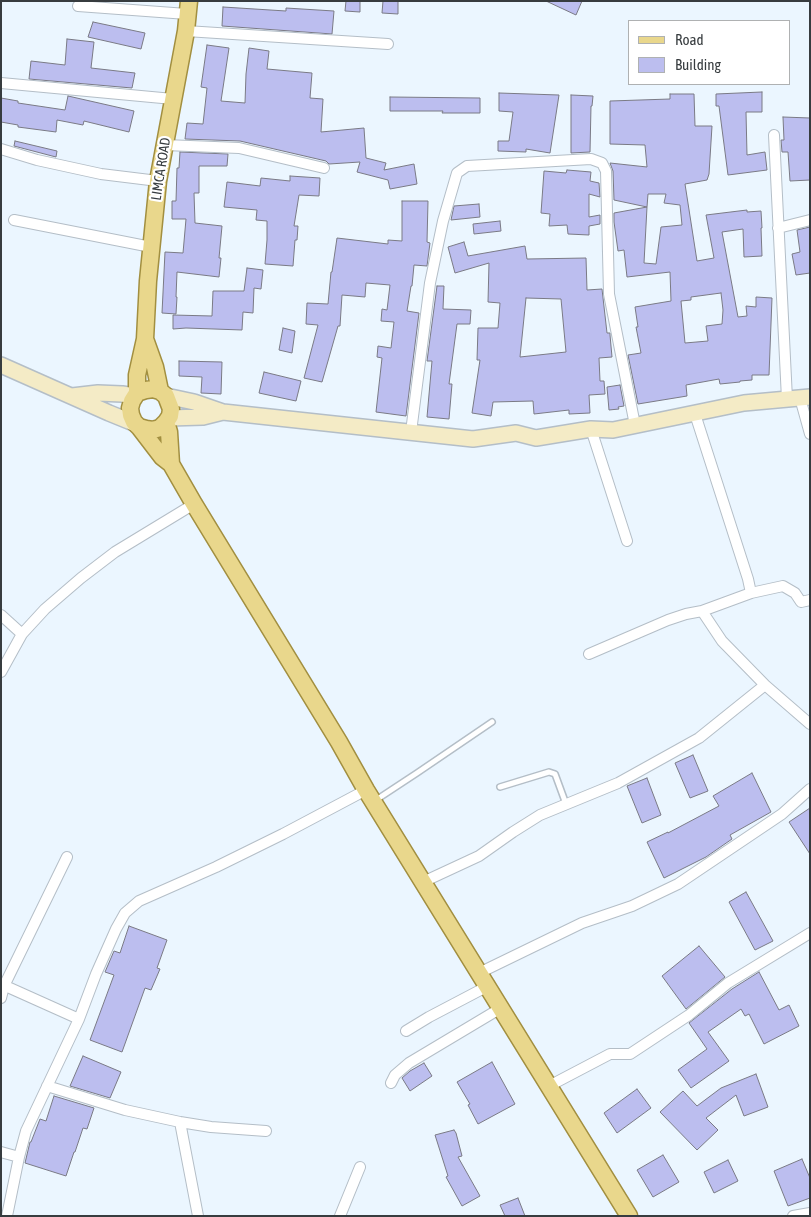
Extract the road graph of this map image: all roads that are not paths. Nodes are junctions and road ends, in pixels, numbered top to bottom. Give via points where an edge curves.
1 (78, 6) dead end
2 (188, 8) edge
3 (186, 31) junction
4 (388, 44) dead end
5 (1, 83) edge
6 (173, 99) junction
7 (774, 135) dead end
8 (165, 145) junction
9 (1, 148) edge
10 (324, 168) dead end
11 (158, 181) junction
12 (14, 220) dead end
13 (810, 220) edge
14 (778, 228) junction
15 (151, 247) junction
16 (146, 339) junction
17 (1, 365) edge
18 (163, 394) junction
19 (136, 395) junction
20 (71, 396) junction
21 (799, 398) edge
22 (223, 412) junction
23 (695, 414) junction
24 (168, 420) junction
25 (138, 425) junction
26 (635, 425) junction
27 (591, 429) junction
28 (412, 432) junction
29 (810, 434) edge
30 (171, 464) junction
31 (194, 504) junction
32 (627, 541) dead end
33 (751, 593) junction
34 (810, 600) edge
35 (702, 611) junction
36 (1, 615) edge
37 (22, 634) junction
38 (589, 654) dead end
39 (1, 672) edge
40 (765, 685) junction
41 (492, 722) dead end
42 (810, 724) edge
43 (500, 787) dead end
44 (810, 789) edge
45 (370, 796) junction
46 (566, 805) junction
47 (67, 857) dead end
48 (423, 882) junction
49 (810, 933) edge
50 (483, 979) junction
51 (3, 985) edge
52 (1, 998) edge
53 (501, 1008) junction
54 (79, 1019) junction
55 (406, 1031) dead end
56 (390, 1083) dead end
57 (47, 1086) junction
58 (549, 1086) junction
59 (180, 1122) junction
60 (266, 1131) dead end
61 (1, 1152) edge
62 (19, 1157) junction
63 (360, 1167) dead end
64 (810, 1213) edge
65 (625, 1215) edge
66 (6, 1216) edge
67 (198, 1216) edge
68 (340, 1216) edge
69 (793, 1216) edge

1 - 2 street
2 - 3 main road, LIMCA ROAD
3 - 4 street
3 - 6 main road, LIMCA ROAD
5 - 6 street
6 - 8 main road, LIMCA ROAD
7 - 14 street
8 - 10 street via 239,148
8 - 11 main road, LIMCA ROAD
9 - 11 street via 37,160 101,174
11 - 15 main road, LIMCA ROAD
12 - 15 street
13 - 14 street
14 - 21 street
15 - 16 main road, LIMCA ROAD
16 - 18 main road, LIMCA ROAD
16 - 19 main road, LIMCA ROAD via 137,375
17 - 20 main road
18 - 19 main road via 153,389
18 - 22 main road
18 - 24 main road via 171,409
19 - 20 main road via 98,393
19 - 25 main road via 130,408
20 - 25 main road
21 - 23 main road via 744,403
21 - 29 street
22 - 24 main road
22 - 28 main road
23 - 26 main road
23 - 33 street
24 - 25 main road via 153,430
24 - 30 main road
25 - 30 main road
26 - 27 main road via 613,430
26 - 28 street via 609,294 606,171 602,163 591,159 467,166 457,173 430,282
27 - 28 main road via 536,438 516,433 473,439
27 - 32 street
30 - 31 main road
31 - 37 street via 115,552 45,608
31 - 45 main road
33 - 34 street via 783,586 795,593 801,602
33 - 35 street
35 - 38 street via 668,620
35 - 40 street via 722,641
36 - 37 street
37 - 39 street
40 - 42 street
40 - 46 street via 699,738 618,783
41 - 45 lane via 417,773
43 - 46 lane via 549,772 555,774
44 - 50 street via 782,814 678,884 632,906 582,923
45 - 48 main road
45 - 54 street via 139,901 125,913 116,929
46 - 48 street via 540,815 479,856
47 - 51 street
48 - 50 main road
49 - 58 street via 728,983 689,1015 630,1054 610,1054
50 - 53 main road
50 - 55 street
51 - 52 street
51 - 54 street
53 - 56 street via 409,1064
53 - 58 main road
54 - 57 street
57 - 59 street via 125,1110
57 - 62 street via 26,1130
58 - 65 main road
59 - 60 street
59 - 67 street
61 - 62 street
62 - 66 street
63 - 68 street
64 - 69 street

